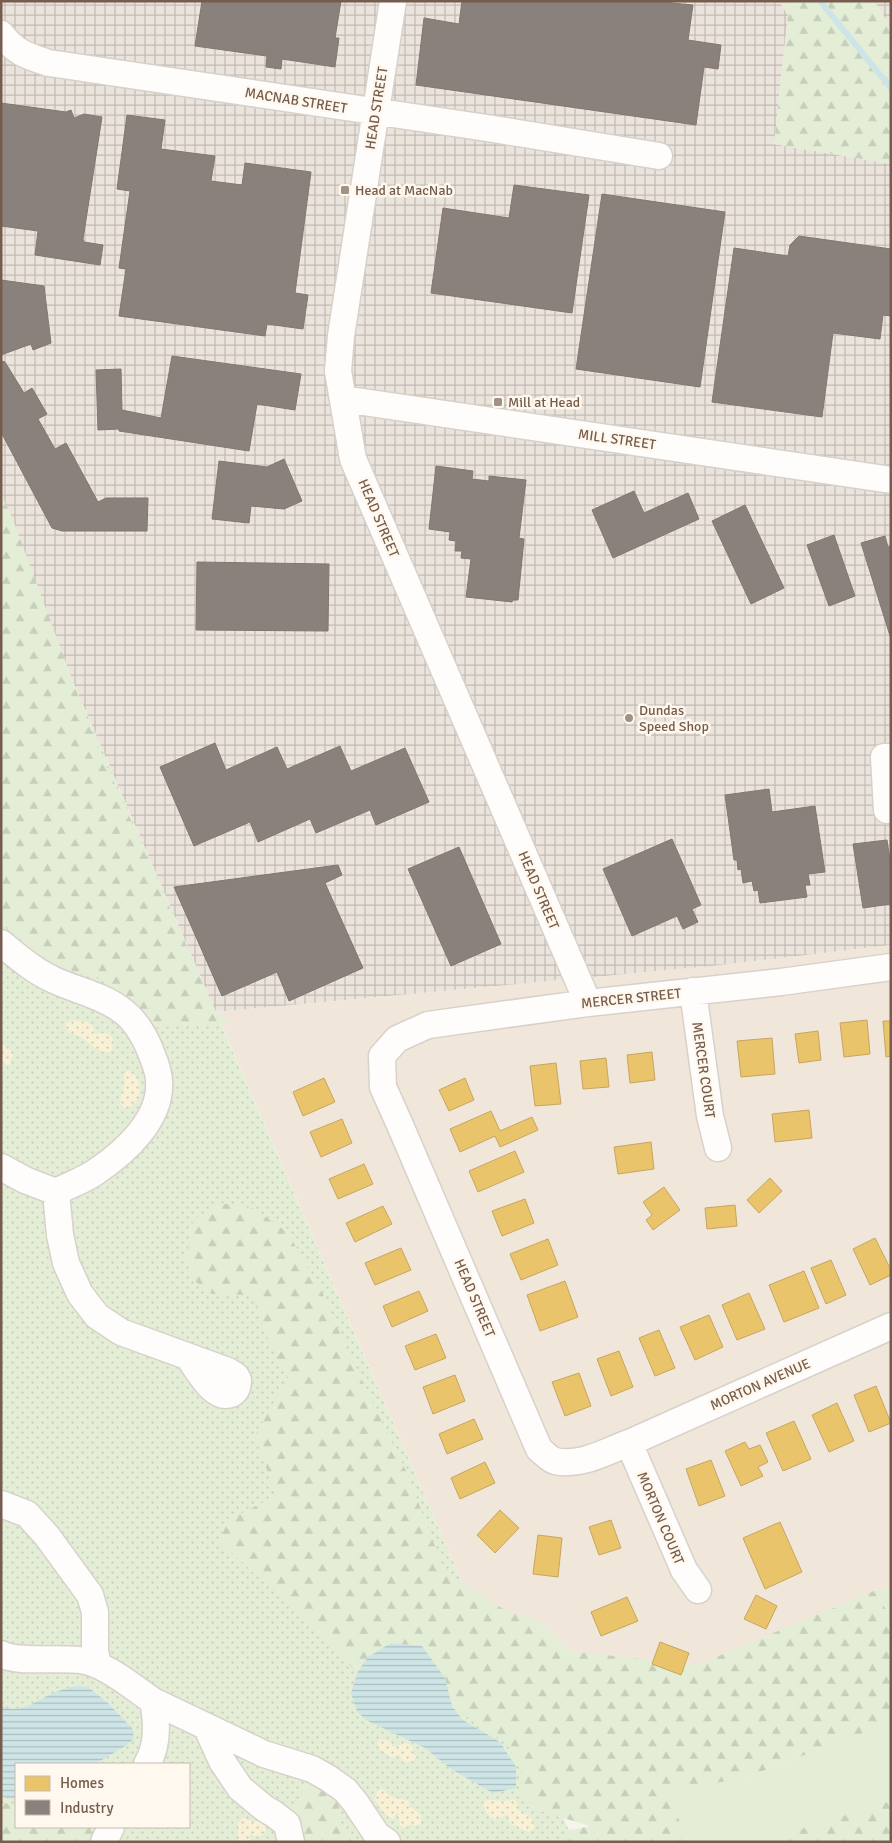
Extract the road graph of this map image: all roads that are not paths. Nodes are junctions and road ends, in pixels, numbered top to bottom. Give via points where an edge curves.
1 (393, 1) edge
2 (1, 34) edge
3 (376, 112) junction
4 (659, 156) dead end
5 (343, 399) junction
6 (891, 480) edge
7 (891, 757) edge
8 (887, 810) dead end
9 (1, 943) edge
10 (891, 967) edge
11 (693, 992) junction
12 (588, 1003) junction
13 (382, 1056) joint
14 (718, 1148) dead end
15 (1, 1167) edge
16 (64, 1188) junction
17 (891, 1326) edge
18 (188, 1357) dead end
19 (629, 1443) junction
20 (1, 1504) edge
21 (698, 1590) dead end
22 (1, 1654) edge
23 (98, 1665) junction
24 (153, 1701) junction
25 (207, 1728) junction
26 (148, 1763) edge
27 (111, 1828) edge
28 (104, 1842) edge
29 (291, 1842) edge
30 (387, 1842) edge

1 - 3 street, HEAD STREET
2 - 3 street, MACNAB STREET via 25,56 49,62
3 - 4 street, MACNAB STREET
3 - 5 street, HEAD STREET via 341,336 338,371
5 - 6 street, MILL STREET
5 - 12 street, HEAD STREET via 353,459
7 - 8 street via 884,757
9 - 16 street via 37,971 121,1009 142,1034 156,1065 158,1097 139,1134 116,1157
10 - 11 street, MERCER STREET
11 - 12 street, MERCER STREET
11 - 14 street, MERCER COURT via 710,1116
12 - 13 street, MERCER STREET via 428,1025 397,1039
13 - 19 street, HEAD STREET via 383,1087 539,1449 553,1461 573,1462
15 - 16 street via 25,1180
16 - 18 street via 60,1236 80,1294 96,1316 121,1332
17 - 19 street, MORTON AVENUE
19 - 21 street, MORTON COURT via 684,1570
20 - 23 street via 27,1514 90,1595 95,1612
22 - 23 street via 18,1659 46,1658
23 - 24 street
24 - 25 street
24 - 26 street via 154,1743
25 - 29 street via 222,1761 240,1788 287,1824
25 - 30 street via 328,1778 345,1790 377,1835
27 - 28 street

